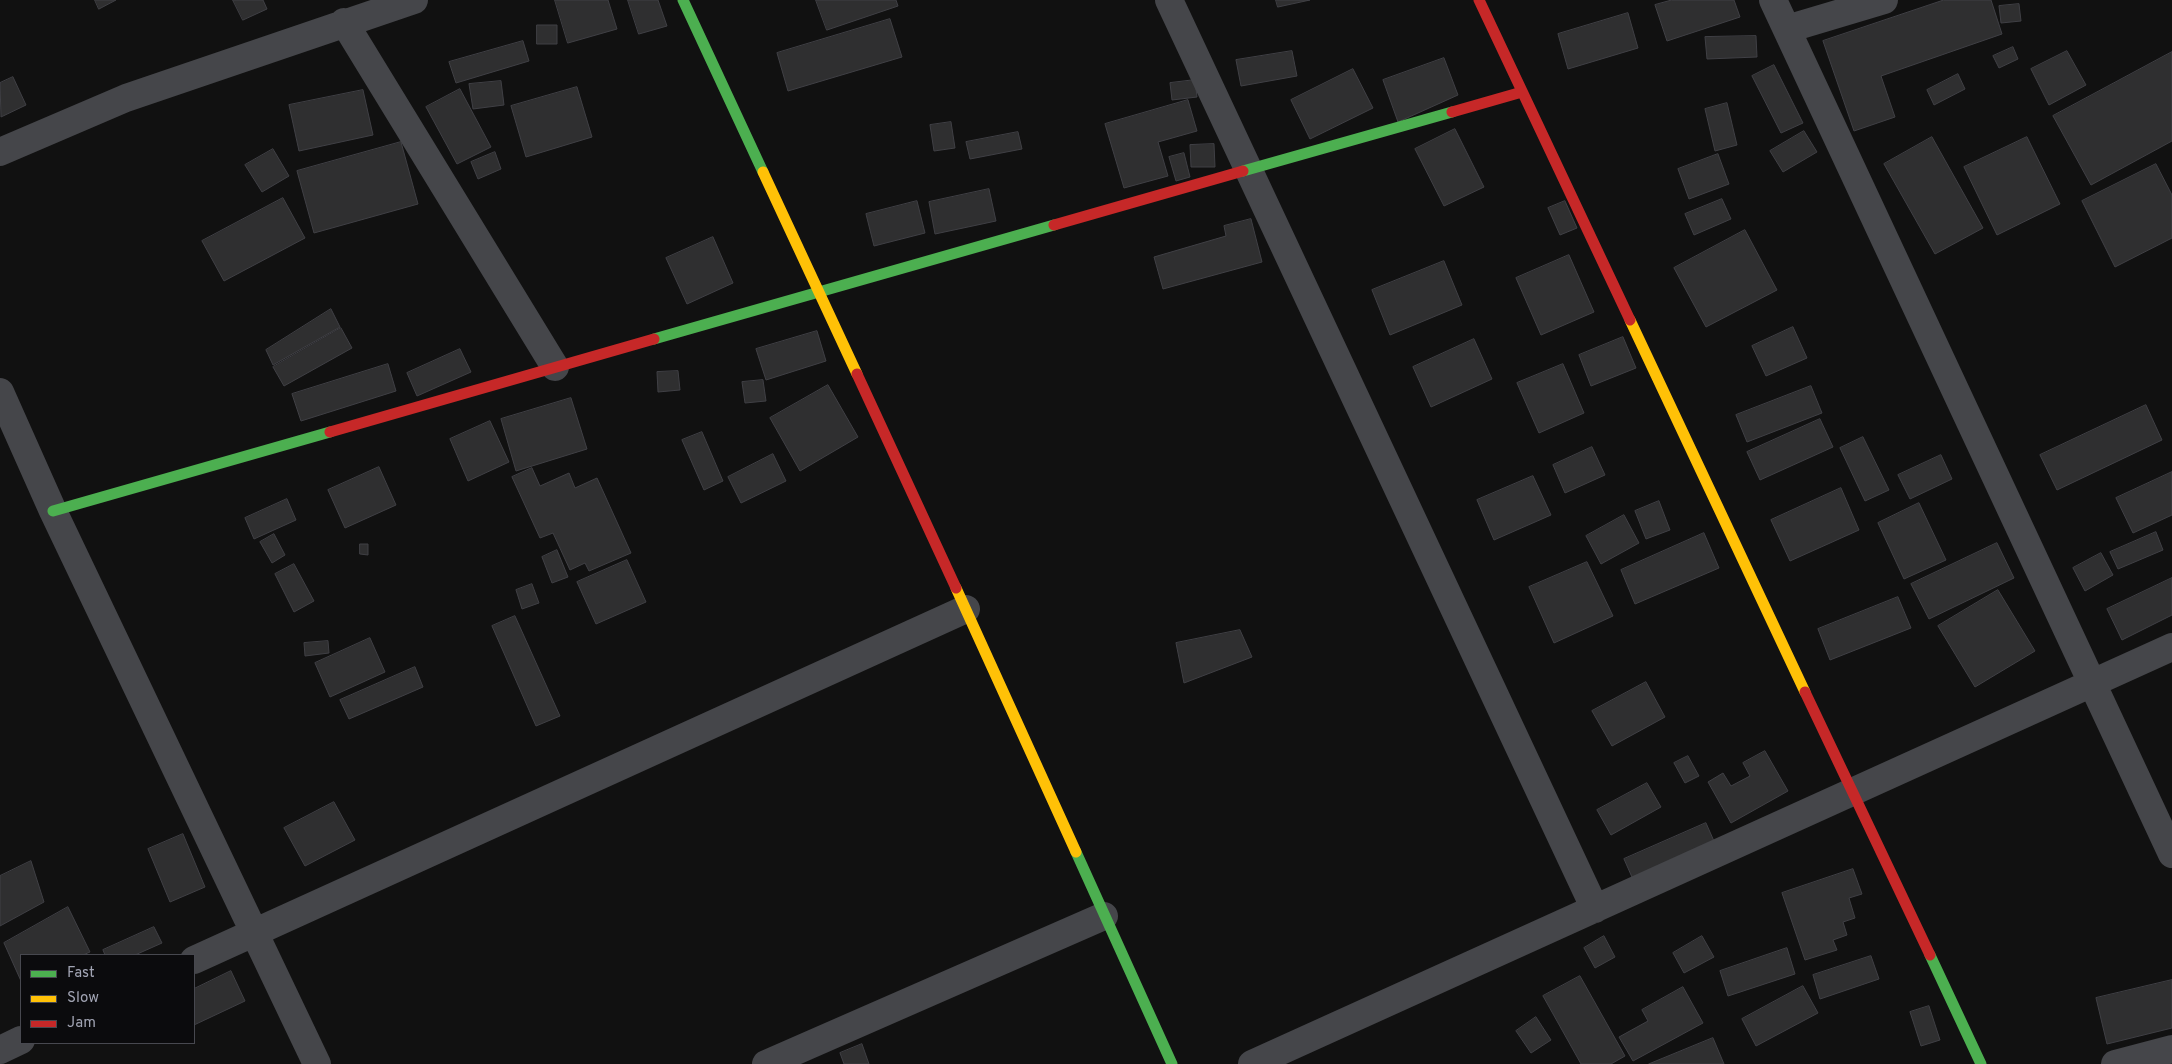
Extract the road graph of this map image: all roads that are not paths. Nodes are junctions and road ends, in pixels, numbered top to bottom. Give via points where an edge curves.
1 (414, 0) edge
2 (683, 0) edge
3 (1169, 0) edge
4 (1479, 0) edge
5 (1773, 0) edge
6 (1884, 0) edge
7 (344, 22) junction
8 (1787, 29) junction
9 (1522, 92) junction
10 (0, 152) edge
11 (1249, 169) junction
12 (817, 292) junction
13 (556, 367) junction
14 (0, 392) edge
15 (53, 511) junction
16 (966, 609) junction
17 (2172, 647) edge
18 (2093, 684) junction
19 (1853, 792) junction
20 (2172, 854) edge
21 (1595, 909) junction
22 (1104, 916) junction
23 (255, 932) junction
24 (195, 960) edge
25 (2172, 1049) edge
26 (317, 1064) edge
27 (766, 1064) edge
28 (1172, 1064) edge
29 (1252, 1064) edge
30 (1981, 1064) edge
31 (2114, 1064) edge

1 - 7 street
2 - 12 street
3 - 11 street
4 - 9 street
5 - 8 street
6 - 8 street
7 - 10 street via 126,98
7 - 13 street
8 - 18 street
9 - 11 street
9 - 19 street
11 - 12 street
11 - 21 street
12 - 13 street
12 - 16 street
13 - 15 street
14 - 15 street
15 - 23 street
16 - 22 street
16 - 23 street
17 - 18 street
18 - 19 street
18 - 20 street
19 - 21 street
19 - 30 street
21 - 29 street
22 - 27 street
22 - 28 street
23 - 24 street
23 - 26 street
25 - 31 street

